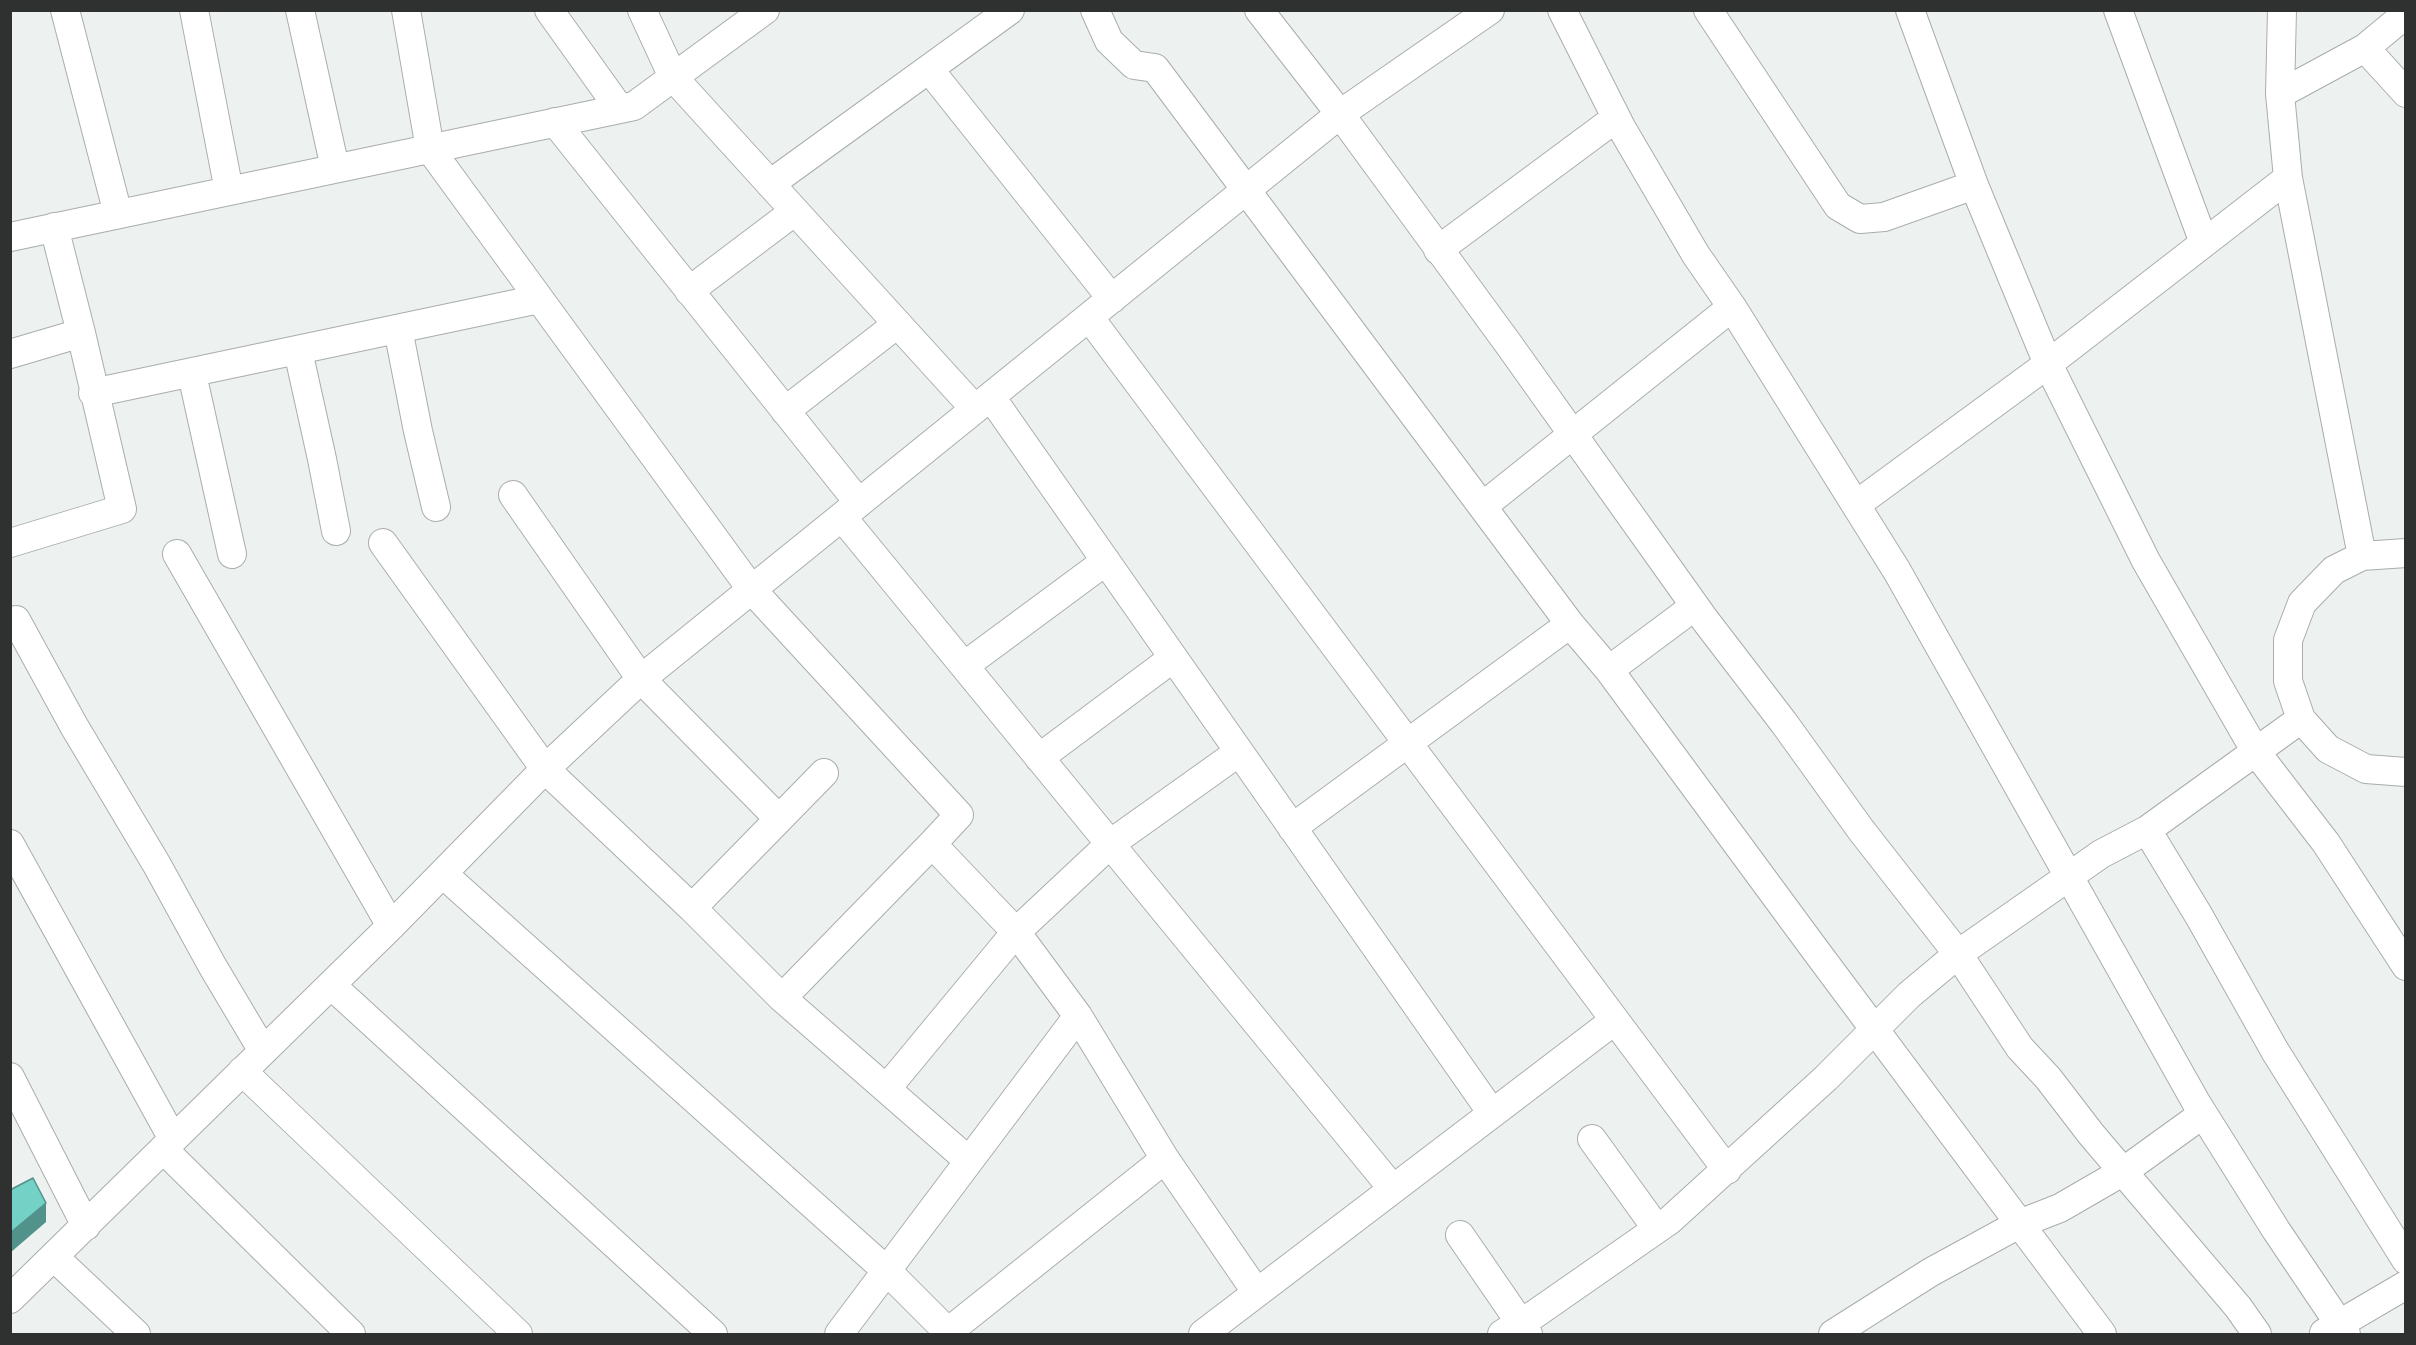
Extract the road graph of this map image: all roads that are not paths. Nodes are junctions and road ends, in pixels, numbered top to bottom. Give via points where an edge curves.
1 (65, 10) edge
2 (194, 10) edge
3 (300, 10) edge
4 (406, 10) edge
5 (549, 10) edge
6 (642, 10) edge
7 (765, 10) edge
8 (1010, 10) edge
9 (1095, 10) edge
10 (1259, 10) edge
11 (1490, 10) edge
12 (1562, 10) edge
13 (1708, 10) edge
14 (1910, 10) edge
15 (2118, 10) edge
16 (2282, 10) edge
17 (2406, 14) edge
18 (2364, 48) junction
19 (929, 69) junction
20 (673, 77) junction
21 (2406, 93) edge
22 (2280, 94) junction
23 (619, 108) junction
24 (1340, 114) junction
25 (1616, 118) junction
26 (555, 122) junction
27 (430, 149) junction
28 (335, 168) junction
29 (2288, 178) junction
30 (770, 184) junction
31 (1974, 185) junction
32 (1246, 190) junction
33 (229, 191) junction
34 (795, 211) junction
35 (118, 214) junction
36 (54, 227) junction
37 (10, 237) edge
38 (2204, 243) junction
39 (1438, 250) junction
40 (689, 291) junction
41 (539, 299) junction
42 (1112, 299) junction
43 (1732, 308) junction
44 (1089, 317) junction
45 (896, 325) junction
46 (398, 329) junction
47 (81, 333) junction
48 (298, 351) junction
49 (10, 354) edge
50 (2048, 364) junction
51 (192, 374) junction
52 (93, 393) junction
53 (983, 403) junction
54 (785, 411) junction
55 (1572, 435) junction
56 (513, 495) dead end
57 (1857, 504) junction
58 (1483, 506) junction
59 (436, 507) dead end
60 (850, 510) junction
61 (336, 531) dead end
62 (10, 543) edge
63 (383, 543) dead end
64 (2406, 553) edge
65 (177, 554) dead end
66 (232, 554) dead end
67 (2362, 556) junction
68 (1106, 561) junction
69 (752, 590) junction
70 (1695, 606) junction
71 (16, 620) dead end
72 (1570, 624) junction
73 (1173, 658) junction
74 (964, 666) junction
75 (1609, 670) junction
76 (641, 679) junction
77 (2301, 719) junction
78 (1408, 743) junction
79 (1239, 752) junction
80 (2256, 752) junction
81 (1039, 758) junction
82 (545, 769) junction
83 (824, 773) dead end
84 (2404, 776) edge
85 (778, 818) junction
86 (1292, 828) junction
87 (2147, 830) junction
88 (10, 844) edge
89 (932, 844) junction
90 (1110, 844) junction
91 (443, 874) junction
92 (2070, 877) junction
93 (692, 908) junction
94 (391, 926) junction
95 (1016, 932) junction
96 (1958, 954) junction
97 (2406, 966) edge
98 (331, 985) junction
99 (782, 998) junction
100 (1078, 1016) junction
101 (1615, 1020) junction
102 (1875, 1030) junction
103 (263, 1051) junction
104 (242, 1071) junction
105 (10, 1077) edge
106 (887, 1088) junction
107 (1492, 1113) junction
108 (2203, 1114) junction
109 (1592, 1139) dead end
110 (168, 1144) junction
111 (1165, 1159) junction
112 (969, 1161) junction
113 (1727, 1170) junction
114 (2124, 1171) junction
115 (1392, 1190) junction
116 (2019, 1224) junction
117 (86, 1226) junction
118 (1657, 1229) junction
119 (1460, 1235) dead end
120 (54, 1257) junction
121 (2406, 1260) edge
122 (887, 1271) junction
123 (2406, 1285) edge
124 (1257, 1293) junction
125 (10, 1299) edge
126 (1517, 1331) edge
127 (2336, 1331) edge
128 (949, 1333) edge
129 (136, 1335) edge
130 (351, 1335) edge
131 (518, 1335) edge
132 (713, 1335) edge
133 (839, 1335) edge
134 (1203, 1335) edge
135 (1833, 1335) edge
136 (2103, 1335) edge
137 (2257, 1335) edge

1 - 35 street
2 - 33 street
3 - 28 street
4 - 27 street
5 - 23 street
6 - 20 street
7 - 20 street
8 - 19 street
9 - 32 street via 1108,41 1134,65 1155,68
10 - 24 street
11 - 24 street
12 - 25 street
13 - 31 street via 1838,206 1860,219 1884,217
14 - 31 street
15 - 38 street
16 - 22 street
17 - 18 street
18 - 21 street
18 - 22 street
19 - 30 street
19 - 42 street
20 - 23 street via 634,106
20 - 30 street
22 - 29 street
23 - 26 street
24 - 32 street
24 - 39 street
25 - 39 street
25 - 43 street via 1696,255
26 - 27 street
26 - 40 street
27 - 28 street
27 - 41 street
28 - 33 street
29 - 38 street
29 - 67 street
30 - 34 street
31 - 50 street
32 - 42 street
32 - 58 street
33 - 35 street
34 - 40 street
34 - 45 street
35 - 36 street
36 - 37 street
36 - 47 street
38 - 50 street
39 - 55 street
40 - 54 street
41 - 46 street
41 - 69 street
42 - 44 street
43 - 55 street
43 - 57 street
44 - 53 street
44 - 78 street
45 - 53 street
45 - 54 street
46 - 48 street
46 - 59 street
47 - 49 street
47 - 52 street
48 - 51 street
48 - 61 street
50 - 57 street
50 - 80 street via 2146,561
51 - 52 street
51 - 66 street
52 - 62 street via 122,509
53 - 60 street
53 - 68 street
54 - 60 street
55 - 58 street
55 - 70 street
56 - 76 street
57 - 92 street
58 - 72 street
60 - 69 street
60 - 74 street
63 - 82 street
64 - 67 street
65 - 94 street
67 - 77 street via 2334,570 2302,603 2288,640 2288,681
68 - 73 street
68 - 74 street
69 - 76 street
69 - 89 street via 959,815
70 - 75 street
70 - 96 street
71 - 103 street
72 - 75 street
72 - 78 street
73 - 79 street
73 - 81 street
74 - 81 street
75 - 102 street
76 - 82 street
76 - 85 street
77 - 80 street
77 - 84 street via 2337,754 2366,769
78 - 86 street
78 - 101 street
79 - 86 street
79 - 90 street
80 - 87 street
80 - 97 street via 2326,843
81 - 90 street
82 - 91 street
82 - 93 street
83 - 85 street
85 - 93 street
86 - 107 street
87 - 92 street via 2101,854
87 - 121 street via 2275,1051
88 - 110 street
89 - 95 street
89 - 99 street
90 - 95 street
90 - 115 street
91 - 94 street
91 - 122 street
92 - 96 street
92 - 108 street
93 - 99 street
94 - 98 street
95 - 100 street
95 - 106 street
96 - 102 street
96 - 114 street via 2020,1048
98 - 103 street
98 - 132 street
99 - 106 street
100 - 111 street
100 - 112 street
101 - 107 street
101 - 113 street
102 - 113 street
102 - 116 street
103 - 104 street
104 - 110 street
104 - 131 street
105 - 117 street
106 - 112 street
107 - 115 street
108 - 114 street
108 - 127 street
109 - 118 street
110 - 117 street
110 - 130 street
111 - 124 street
111 - 128 street
112 - 122 street
113 - 118 street
114 - 116 street via 2060,1208
114 - 137 street
115 - 124 street
116 - 135 street via 1931,1272
116 - 136 street
117 - 120 street
118 - 126 street
119 - 126 street
120 - 125 street
120 - 129 street
122 - 128 street
122 - 133 street
123 - 127 street
124 - 134 street

